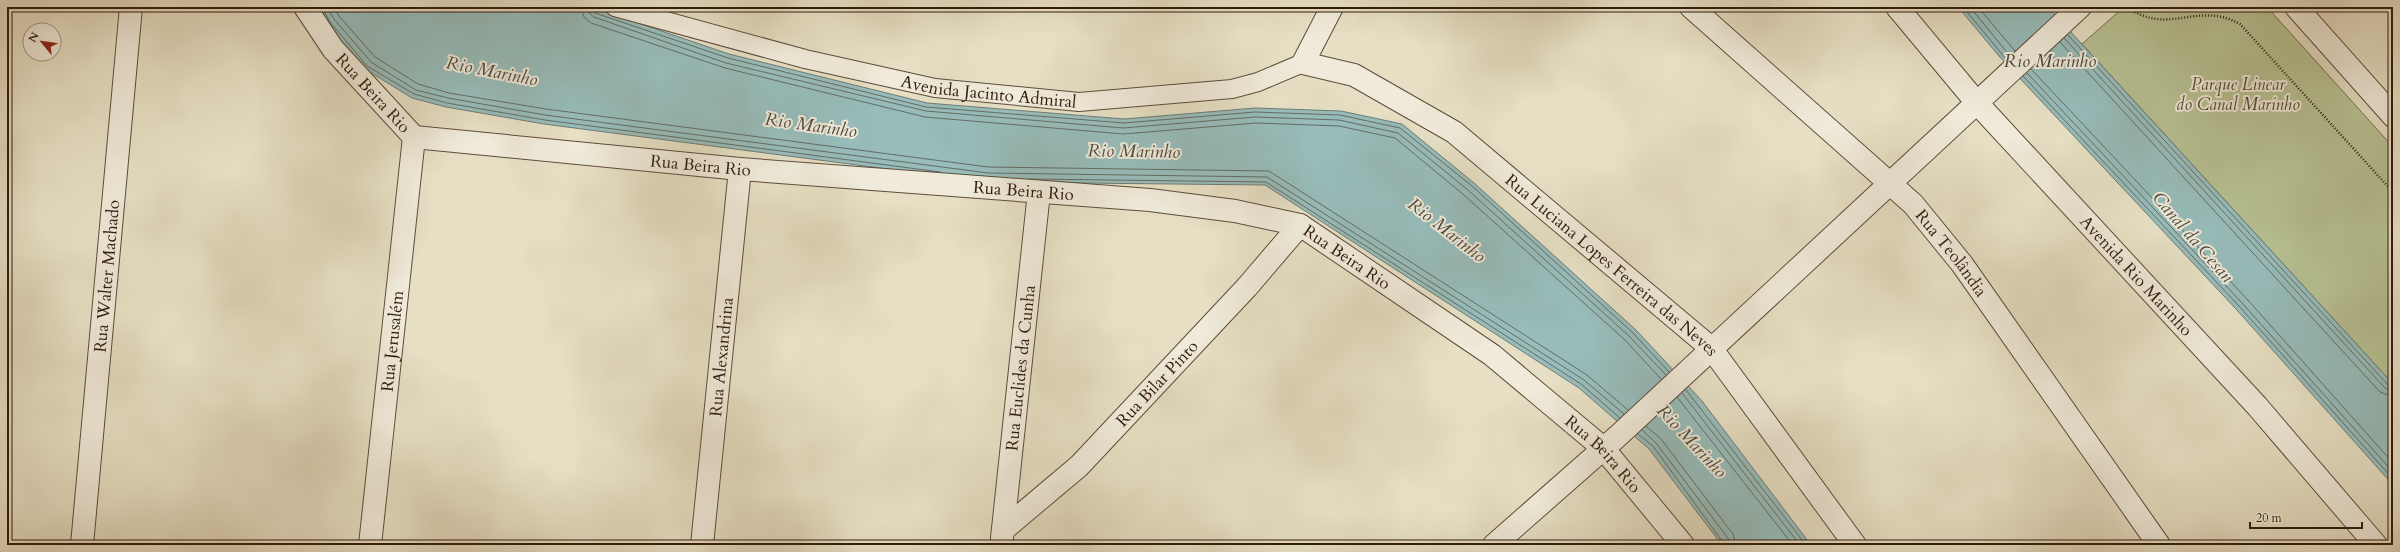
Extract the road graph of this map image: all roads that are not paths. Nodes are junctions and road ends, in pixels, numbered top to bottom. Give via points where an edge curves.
1 (131, 7) edge
2 (305, 7) edge
3 (615, 7) edge
4 (1332, 7) edge
5 (1691, 7) edge
6 (1897, 7) edge
7 (2296, 7) edge
8 (2074, 13) edge
9 (1303, 63) junction
10 (1977, 103) junction
11 (2393, 116) edge
12 (414, 137) junction
13 (740, 169) junction
14 (1890, 182) junction
15 (1039, 192) junction
16 (1300, 225) junction
17 (1711, 348) junction
18 (1611, 442) junction
19 (1002, 538) edge
20 (82, 545) edge
21 (370, 545) edge
22 (702, 545) edge
23 (1494, 545) edge
24 (1683, 545) edge
25 (1854, 545) edge
26 (2159, 545) edge
27 (2376, 545) edge

1 - 20 street, Rua Walter Machado
2 - 12 street, Rua Beira Rio via 333,49
3 - 9 lane, Avenida Jacinto Admiral via 805,60 935,88 1079,102 1232,89 1258,82
4 - 9 street
5 - 14 street, Rua Teolândia
6 - 10 street, Avenida Rio Marinho
7 - 11 street
8 - 10 street
9 - 17 street, Rua Luciana Lopes Ferreira das Neves via 1354,75 1454,132
10 - 14 street
10 - 27 street, Avenida Rio Marinho via 2257,406
12 - 13 street, Rua Beira Rio
12 - 21 street, Rua Jerusalém
13 - 15 street, Rua Beira Rio
13 - 22 street, Rua Alexandrina
14 - 17 street
14 - 26 street, Rua Teolândia via 1913,204 1962,264
15 - 16 street, Rua Beira Rio via 1150,200 1236,211
15 - 19 street, Rua Euclides da Cunha
16 - 18 street, Rua Beira Rio via 1492,355
16 - 19 street, Rua Bilar Pinto via 1247,287 1079,466
17 - 18 street
17 - 25 street, Rua Luciana Lopes Ferreira das Neves
18 - 23 street
18 - 24 street, Rua Beira Rio

